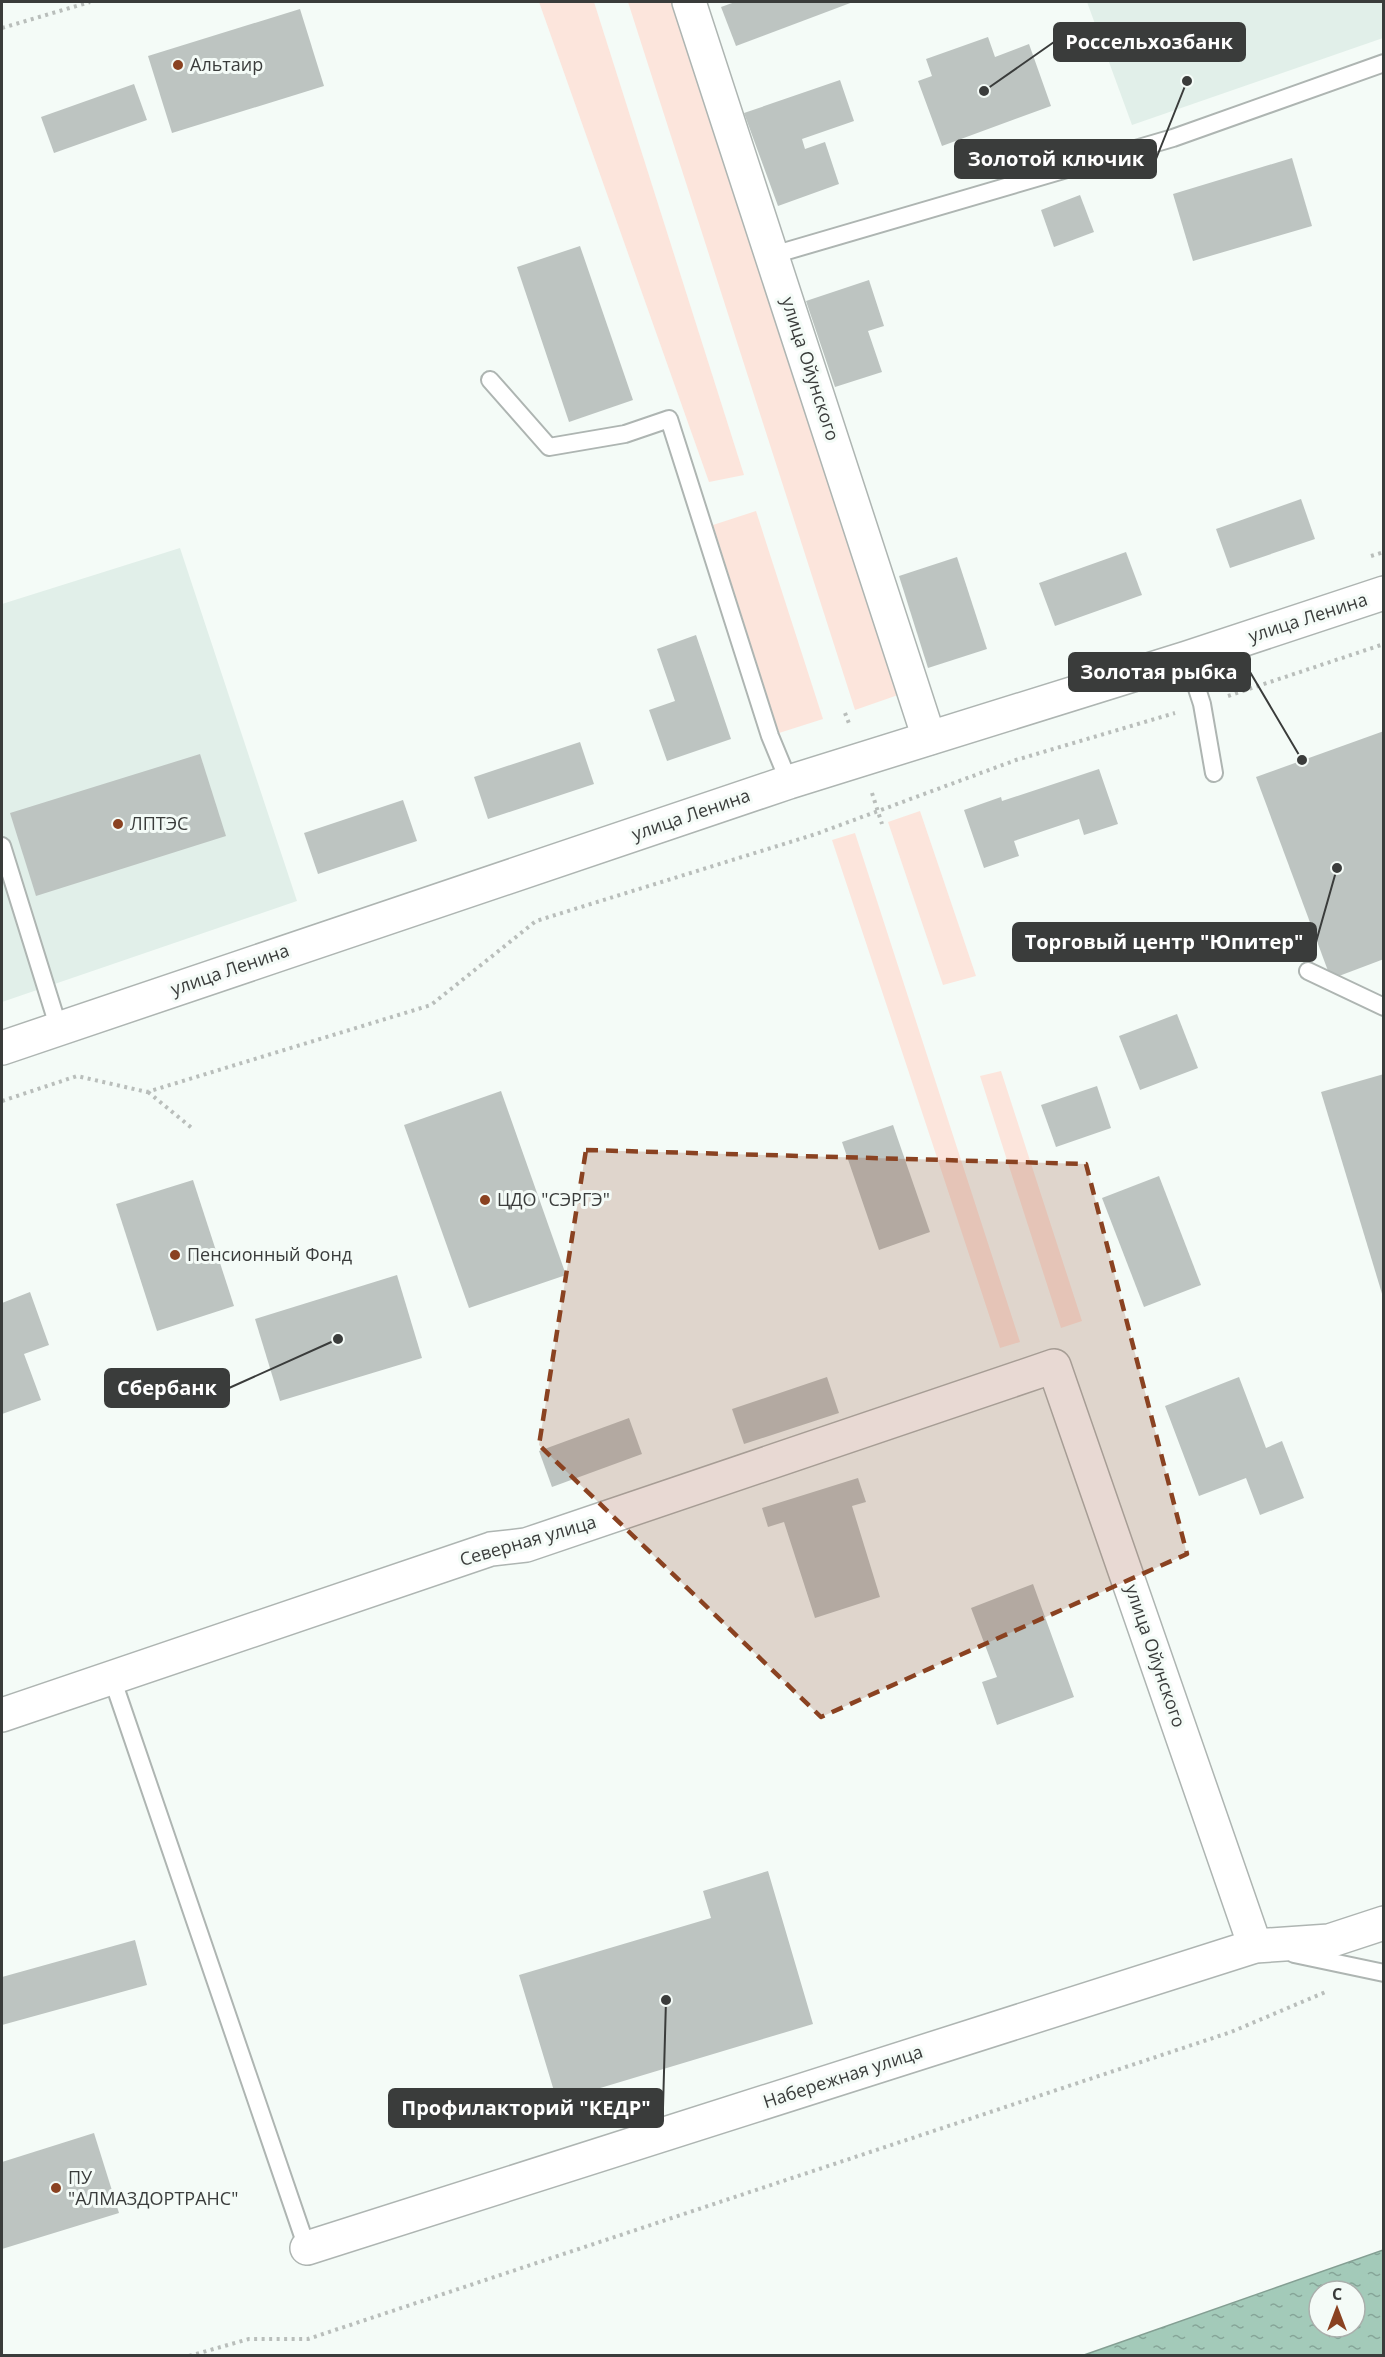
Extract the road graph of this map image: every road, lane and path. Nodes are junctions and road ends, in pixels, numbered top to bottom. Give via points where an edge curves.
1 (90, 2) edge
2 (689, 2) edge
3 (2, 28) edge
4 (1383, 63) edge
5 (773, 255) junction
6 (490, 380) dead end
7 (1383, 593) edge
8 (1383, 644) edge
9 (1187, 658) junction
10 (1202, 704) junction
11 (929, 738) junction
12 (1214, 773) dead end
13 (789, 782) junction
14 (2, 846) edge
15 (1308, 971) dead end
16 (1383, 1007) edge
17 (59, 1029) junction
18 (2, 1048) edge
19 (147, 1092) junction
20 (2, 1101) edge
21 (193, 1129) dead end
22 (1054, 1366) joint
23 (112, 1678) junction
24 (2, 1714) edge
25 (1383, 1923) edge
26 (1255, 1946) junction
27 (1379, 1972) edge
28 (307, 2248) joint
29 (189, 2355) edge

1 - 3 path
2 - 5 street, улица Ойунского
4 - 5 lane via 1173,138
5 - 11 street, улица Ойунского
6 - 13 lane via 549,447 626,434 669,419 770,736
7 - 9 street, улица Ленина
8 - 10 path
9 - 10 lane
9 - 11 street, улица Ленина
10 - 12 lane
10 - 19 path via 1016,760 816,834 536,921 431,1005
11 - 13 street, улица Ленина
13 - 17 street, улица Ленина
14 - 17 lane
15 - 16 lane
17 - 18 street, улица Ленина
19 - 20 path via 77,1076
19 - 21 path
22 - 23 street, Северная улица via 526,1545 491,1549
22 - 26 street, улица Ойунского
23 - 24 street, Северная улица
23 - 28 lane
25 - 26 street, Набережная улица via 1329,1941
26 - 27 lane
26 - 28 street, Набережная улица
27 - 29 path via 1231,2032 308,2339 249,2339

